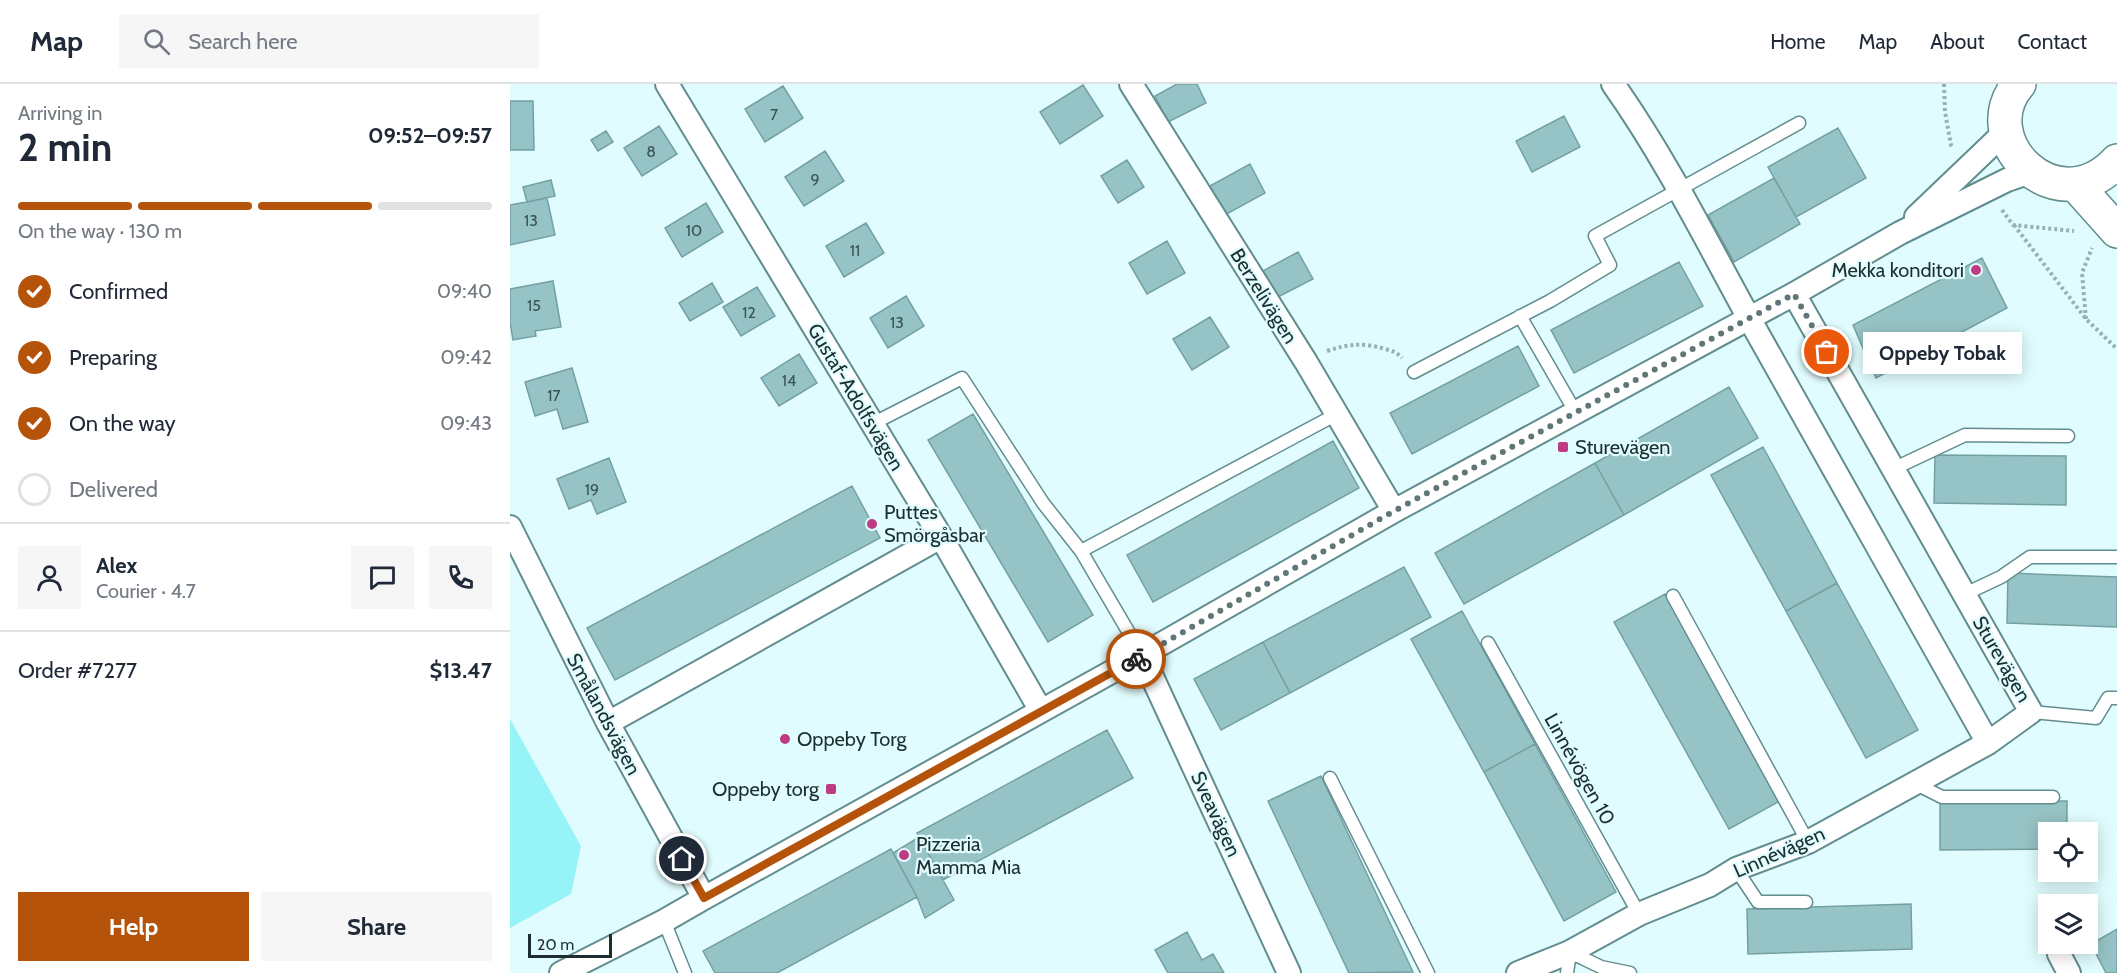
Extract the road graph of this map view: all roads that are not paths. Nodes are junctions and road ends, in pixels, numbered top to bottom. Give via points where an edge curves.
1 (667, 84) edge
2 (1131, 84) edge
3 (1613, 84) edge
4 (2016, 85) edge
5 (1799, 123) dead end
6 (2006, 131) junction
7 (2117, 161) edge
8 (2031, 172) junction
9 (2075, 184) junction
10 (1679, 190) junction
11 (1900, 233) junction
12 (2105, 237) edge
13 (1794, 294) junction
14 (1520, 316) junction
15 (1749, 318) junction
16 (1414, 372) road end
17 (1576, 413) junction
18 (1337, 414) junction
19 (872, 424) junction
20 (2068, 436) dead end
21 (1893, 469) junction
22 (1394, 511) junction
23 (510, 527) edge
24 (941, 537) junction
25 (1082, 551) junction
26 (2117, 557) edge
27 (1965, 594) junction
28 (1673, 596) dead end
29 (1488, 643) dead end
30 (1142, 655) junction
31 (2117, 698) edge
32 (1041, 711) junction
33 (2031, 712) junction
34 (608, 723) junction
35 (1988, 743) junction
36 (1330, 778) dead end
37 (1912, 783) junction
38 (2053, 797) dead end
39 (1808, 842) junction
40 (1736, 869) junction
41 (704, 898) junction
42 (1806, 902) dead end
43 (1639, 914) junction
44 (664, 921) junction
45 (1569, 962) edge
46 (561, 973) edge
47 (685, 973) edge
48 (1289, 973) edge
49 (1428, 973) edge
50 (1518, 973) edge
51 (1630, 973) edge

1 - 19 street, Gustaf-Adolfsvägen
2 - 18 street, Berzelivägen
3 - 10 street via 1642,124
4 - 6 main road via 2009,102
5 - 10 lane
6 - 8 main road via 2019,161
6 - 11 street
7 - 9 main road via 2093,180
8 - 9 main road via 2052,182
8 - 11 street
9 - 12 main road
10 - 14 lane via 1595,236 1611,265
10 - 15 street
11 - 13 street
13 - 15 street
13 - 21 street, Sturevägen
14 - 16 lane
14 - 17 lane
15 - 17 street
15 - 35 street
17 - 22 street
18 - 22 street, Berzelivägen
18 - 25 lane
19 - 24 street, Gustaf-Adolfsvägen
19 - 25 lane via 962,378 1043,503
20 - 21 lane via 1965,435
21 - 27 street, Sturevägen
22 - 30 street
23 - 34 street, Smålandsvägen
24 - 32 street, Gustaf-Adolfsvägen
24 - 34 street
25 - 30 lane
26 - 27 lane via 2030,557 2001,577
27 - 33 street, Sturevägen
28 - 39 lane
29 - 43 lane, Linnévögen 10
30 - 32 street
30 - 48 street, Sveavägen
31 - 33 lane via 2108,698 2096,718
32 - 41 street
33 - 35 street, Linnévägen
34 - 41 street, Smålandsvägen
35 - 37 street, Linnévägen
36 - 49 lane
37 - 38 lane via 1942,797
37 - 39 street, Linnévägen
39 - 40 street, Linnévägen
40 - 42 lane via 1758,902
40 - 43 street, Linnévägen via 1710,885
41 - 44 street
43 - 45 street, Linnévägen
44 - 46 street
44 - 47 lane
45 - 50 street, Linnévägen
45 - 51 lane

